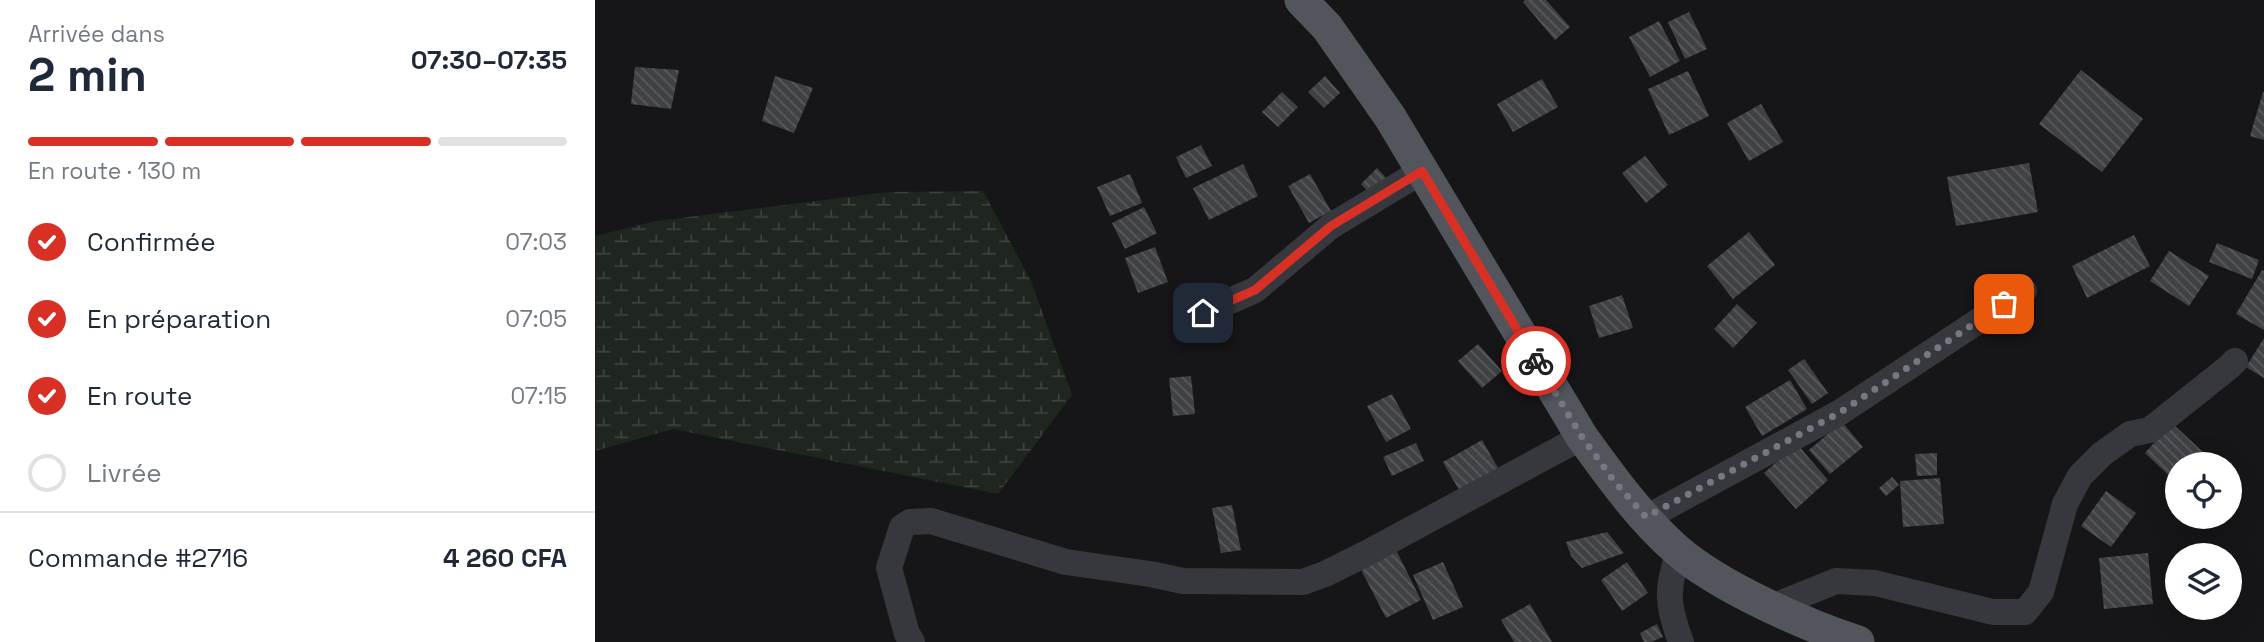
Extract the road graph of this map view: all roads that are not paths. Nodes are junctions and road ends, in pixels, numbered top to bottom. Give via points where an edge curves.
1 (1301, 0) edge
2 (1422, 171) junction
3 (2024, 291) dead end
4 (1203, 313) dead end
5 (2235, 361) dead end
6 (1582, 437) junction
7 (1646, 517) junction
8 (1679, 552) junction
9 (1772, 607) junction
10 (1851, 641) edge
11 (912, 642) edge
12 (1681, 642) edge

1 - 2 main road via 1327,27
2 - 4 street via 1331,226 1255,290
2 - 6 main road
3 - 7 street via 1839,413
5 - 9 street via 2150,430 2130,434 2080,476 2065,504 2042,592 2025,612 1993,612 1875,583 1836,581
6 - 7 main road
6 - 11 street via 1369,552 1303,582 1183,581 1066,562 931,521 910,522 902,527 890,568
7 - 8 main road
8 - 9 main road
8 - 12 street via 1669,579 1671,616
9 - 10 main road

